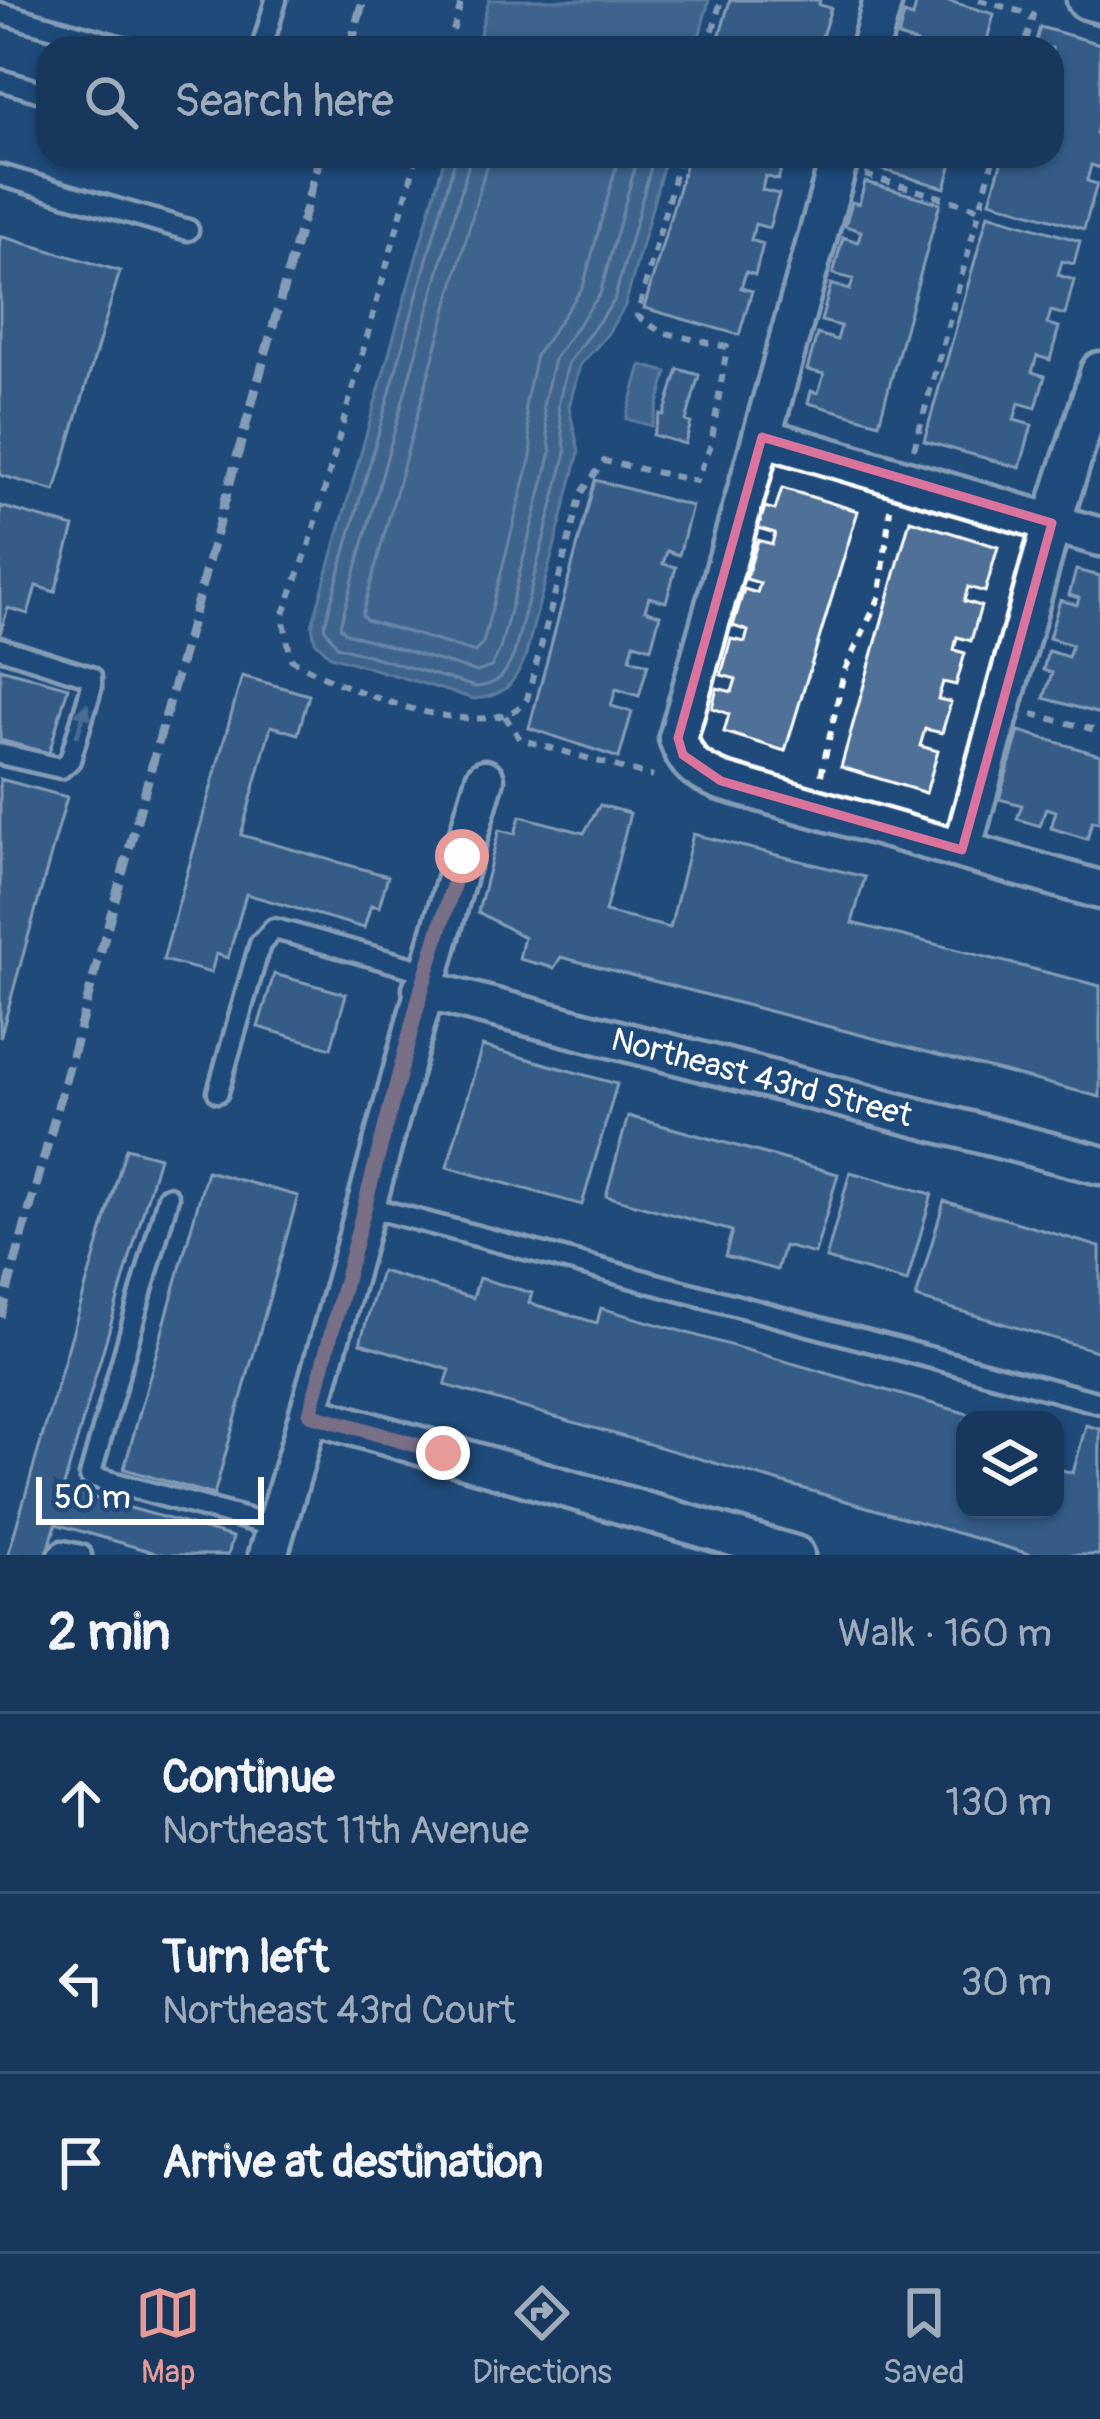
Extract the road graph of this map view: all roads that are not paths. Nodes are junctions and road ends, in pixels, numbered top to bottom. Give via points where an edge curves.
1 (884, 0) edge
2 (1086, 0) edge
3 (269, 2) edge
4 (1100, 4) edge
5 (0, 13) edge
6 (83, 36) edge
7 (264, 36) edge
8 (874, 36) edge
9 (0, 80) edge
10 (36, 90) edge
11 (843, 168) edge
12 (0, 175) edge
13 (188, 230) dead end
14 (1100, 370) edge
15 (762, 437) junction
16 (1052, 523) junction
17 (1100, 537) edge
18 (0, 648) edge
19 (0, 754) edge
20 (485, 779) dead end
21 (962, 850) junction
22 (1100, 890) edge
23 (425, 980) junction
24 (218, 1092) dead end
25 (1100, 1165) edge
26 (168, 1197) dead end
27 (365, 1206) junction
28 (1100, 1403) edge
29 (310, 1414) junction
30 (272, 1541) edge
31 (58, 1555) edge
32 (81, 1555) edge
33 (795, 1555) edge

1 - 8 street
2 - 4 street
3 - 7 lane
5 - 6 lane
9 - 10 lane
11 - 15 street
12 - 13 lane
14 - 16 street
15 - 16 street
15 - 21 street via 678,738 683,755 694,770 721,781
16 - 17 street
16 - 21 street
19 -> 18 lane via 61,768 92,689 91,677 75,669
20 - 23 street
21 - 22 street
23 - 24 lane via 274,929 260,944
23 - 25 street, Northeast 43rd Street
23 - 27 street
26 - 30 lane via 90,1476
27 - 28 lane
27 - 29 street
29 - 30 street
29 - 33 street
31 - 32 lane

